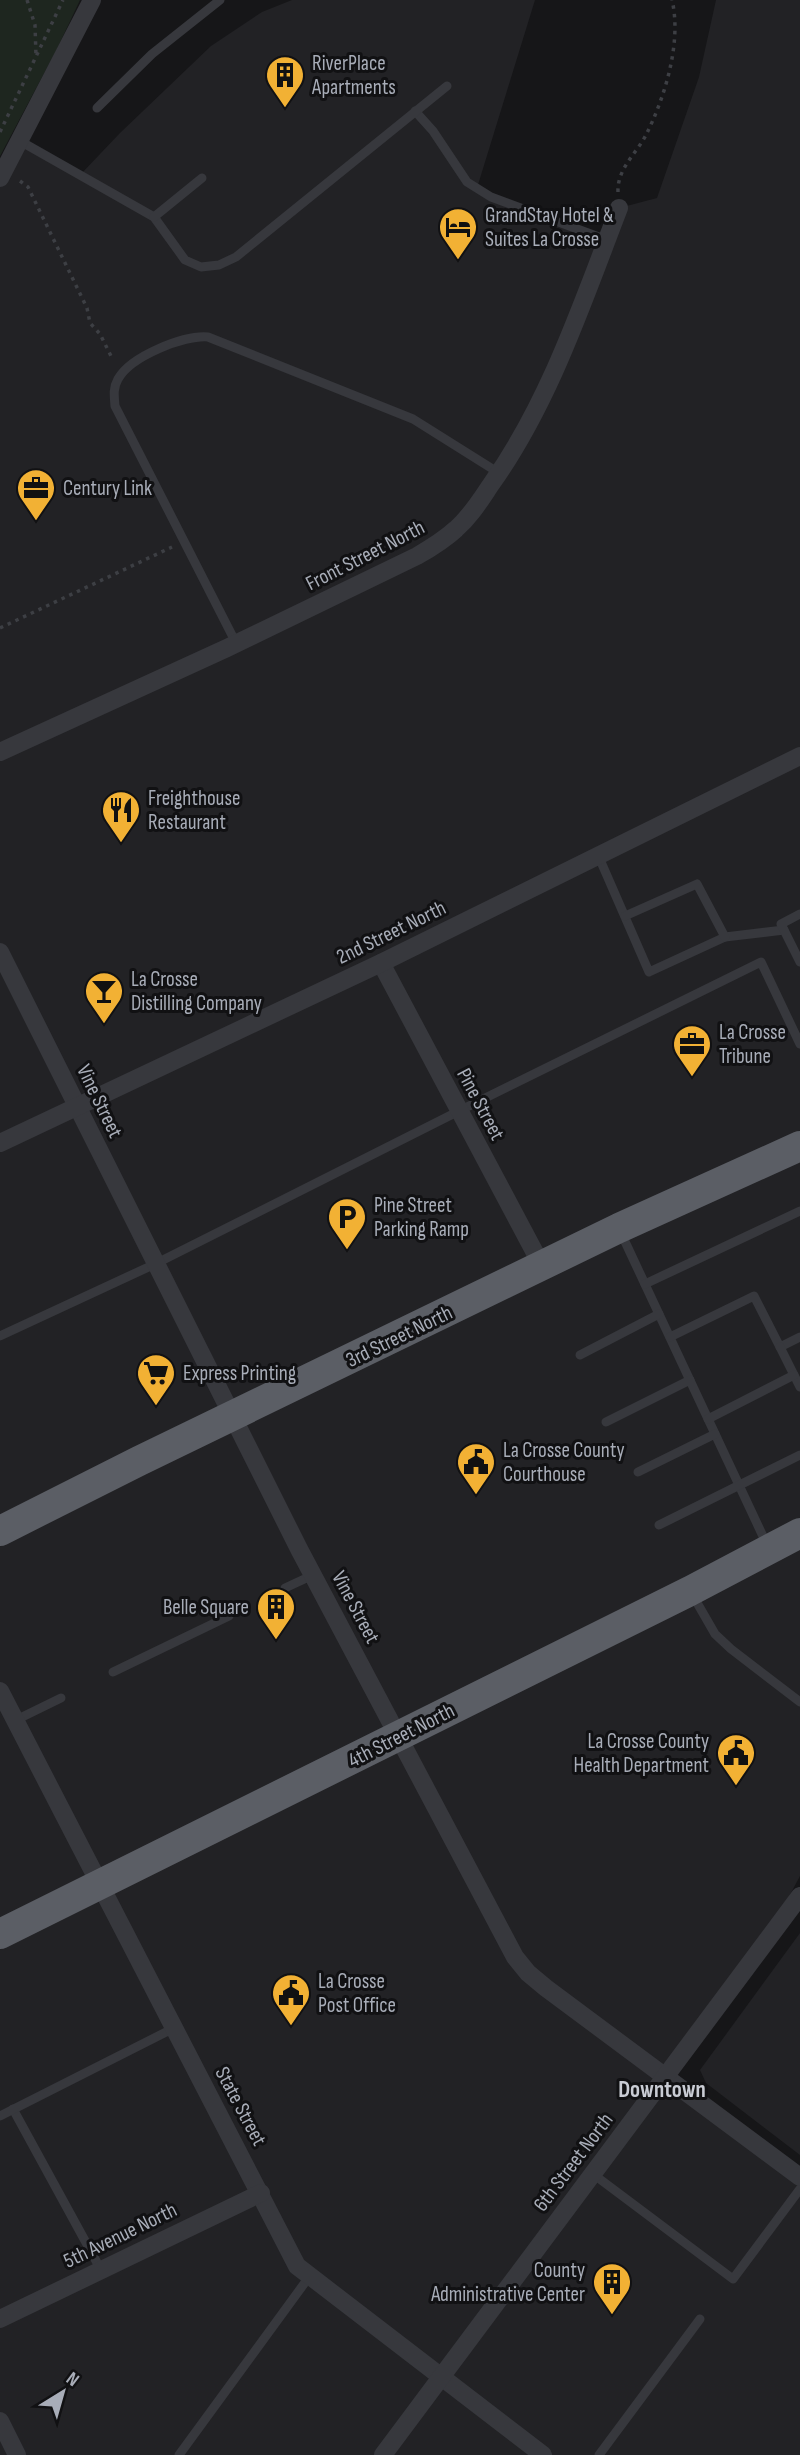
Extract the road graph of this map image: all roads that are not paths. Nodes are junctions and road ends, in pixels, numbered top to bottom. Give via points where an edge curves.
1 (92, 0) edge
2 (220, 0) edge
3 (209, 3) edge
4 (447, 86) dead end
5 (97, 108) dead end
6 (415, 111) junction
7 (20, 141) junction
8 (0, 178) edge
9 (202, 178) dead end
10 (619, 208) road end
11 (154, 217) junction
12 (607, 240) junction
13 (499, 473) junction
14 (236, 643) junction
15 (0, 752) edge
16 (800, 756) edge
17 (598, 855) junction
18 (800, 914) edge
19 (625, 916) junction
20 (784, 930) junction
21 (725, 937) junction
22 (0, 954) edge
23 (800, 962) edge
24 (380, 963) junction
25 (800, 1044) edge
26 (77, 1105) junction
27 (459, 1111) junction
28 (0, 1143) edge
29 (800, 1146) edge
30 (800, 1211) edge
31 (619, 1228) junction
32 (155, 1264) junction
33 (542, 1266) junction
34 (645, 1284) junction
35 (659, 1314) junction
36 (0, 1336) edge
37 (670, 1337) junction
38 (800, 1337) edge
39 (780, 1347) junction
40 (580, 1355) dead end
41 (794, 1375) junction
42 (690, 1380) junction
43 (800, 1387) edge
44 (232, 1417) junction
45 (708, 1419) junction
46 (606, 1422) dead end
47 (715, 1434) junction
48 (800, 1455) edge
49 (638, 1472) dead end
50 (739, 1486) junction
51 (659, 1525) dead end
52 (0, 1531) edge
53 (800, 1533) edge
54 (769, 1549) junction
55 (313, 1575) junction
56 (285, 1588) dead end
57 (690, 1591) junction
58 (229, 1616) dead end
59 (113, 1672) dead end
60 (0, 1691) edge
61 (61, 1699) dead end
62 (800, 1702) edge
63 (12, 1719) junction
64 (398, 1736) junction
65 (100, 1886) junction
66 (800, 1896) edge
67 (0, 1934) edge
68 (174, 2028) junction
69 (665, 2076) junction
70 (13, 2109) junction
71 (0, 2116) edge
72 (593, 2174) junction
73 (800, 2177) edge
74 (800, 2189) edge
75 (261, 2193) junction
76 (101, 2270) junction
77 (309, 2277) junction
78 (0, 2319) edge
79 (700, 2319) dead end
80 (440, 2377) junction
81 (0, 2421) edge
82 (17, 2455) edge
83 (179, 2455) edge
84 (383, 2455) edge
85 (543, 2455) edge
86 (598, 2455) edge

1 - 7 street
2 - 3 lane
3 - 5 lane
4 - 6 lane
6 - 11 lane via 236,257 219,265 201,267 186,260
6 - 12 lane via 467,182 491,197
7 - 8 street
7 - 11 lane
9 - 11 lane
10 - 12 street, Front Street North
12 - 13 street, Front Street North via 532,419
13 - 14 street, Front Street North via 458,528 442,541
13 - 14 lane via 413,419 208,337 196,336 153,351 120,375 113,391 115,406
14 - 15 street, Front Street North
16 - 17 street, 2nd Street North
17 - 19 lane
17 - 24 street, 2nd Street North
18 - 20 lane via 781,924
19 - 21 lane via 697,884
19 - 21 lane via 649,972
20 - 21 lane
20 - 23 lane
22 - 26 street, Vine Street
24 - 26 street, 2nd Street North
24 - 27 street, Pine Street
25 - 27 lane via 761,962
26 - 28 street, 2nd Street North
26 - 32 street, Vine Street
27 - 32 lane
27 - 33 street, Pine Street
29 - 31 highway, 3rd Street North
30 - 34 lane
31 - 33 highway, 3rd Street North
31 - 34 lane
32 - 36 lane
32 - 44 street, Vine Street
33 - 44 highway, 3rd Street North
34 - 35 lane
35 - 37 lane
35 - 40 lane
37 - 39 lane via 754,1296
37 - 42 lane
38 - 39 lane
39 - 41 lane
41 - 43 lane
41 - 45 lane
42 - 45 lane
42 - 46 lane
44 - 52 highway, 3rd Street North
44 - 55 street, Vine Street
45 - 47 lane
47 - 49 lane
47 - 50 lane
48 - 50 lane
50 - 51 lane
50 - 54 lane
53 - 54 highway, 4th Street North
54 - 57 highway, 4th Street North
55 - 56 lane
55 - 64 street, Vine Street
57 - 62 lane via 715,1634
57 - 64 highway, 4th Street North
58 - 59 lane
60 - 63 street, State Street
61 - 63 lane
63 - 65 street, State Street
64 - 65 highway, 4th Street North
64 - 69 street, Vine Street via 515,1957 546,1988
65 - 67 highway, 4th Street North
65 - 68 street, State Street
66 - 69 street, 6th Street North
68 - 70 lane
68 - 75 street, State Street
69 - 72 street, 6th Street North
69 - 73 street, Vine Street
70 - 71 lane
70 - 76 lane
72 - 74 lane via 733,2279
72 - 80 street, 6th Street North
75 - 76 street, 5th Avenue North
75 - 77 street, State Street via 297,2266
76 - 78 street, 5th Avenue North
77 - 80 street, State Street
77 - 83 lane
79 - 86 lane
80 - 84 street, 6th Street North
80 - 85 street, State Street
81 - 82 street

